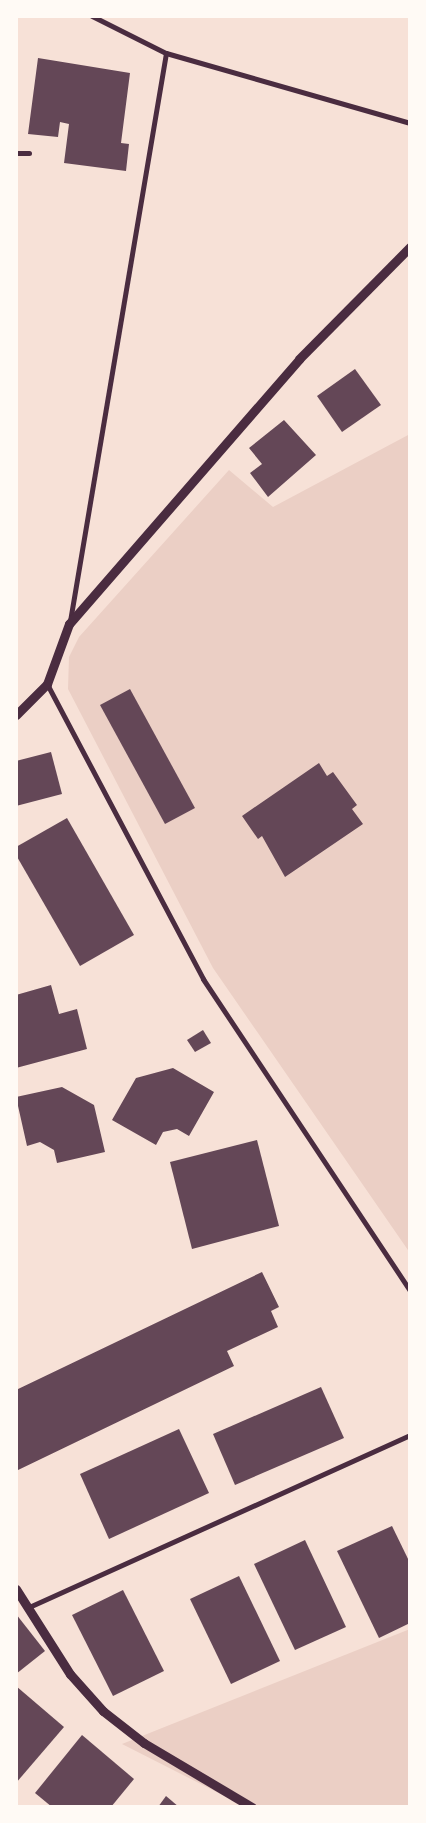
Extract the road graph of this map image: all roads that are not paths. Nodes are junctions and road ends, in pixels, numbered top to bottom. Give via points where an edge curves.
1 (92, 16) edge
2 (166, 53) junction
3 (410, 124) edge
4 (16, 153) edge
5 (29, 153) dead end
6 (410, 247) edge
7 (69, 624) junction
8 (47, 684) junction
9 (16, 715) edge
10 (410, 1290) edge
11 (410, 1435) edge
12 (16, 1589) edge
13 (29, 1607) junction
14 (252, 1807) edge

1 - 2 street
2 - 3 street
2 - 7 street
4 - 5 street
6 - 7 street via 299,359
7 - 8 street
8 - 9 street
8 - 10 street via 202,979
11 - 13 street
12 - 13 street
13 - 14 street via 70,1674 103,1711 144,1743

